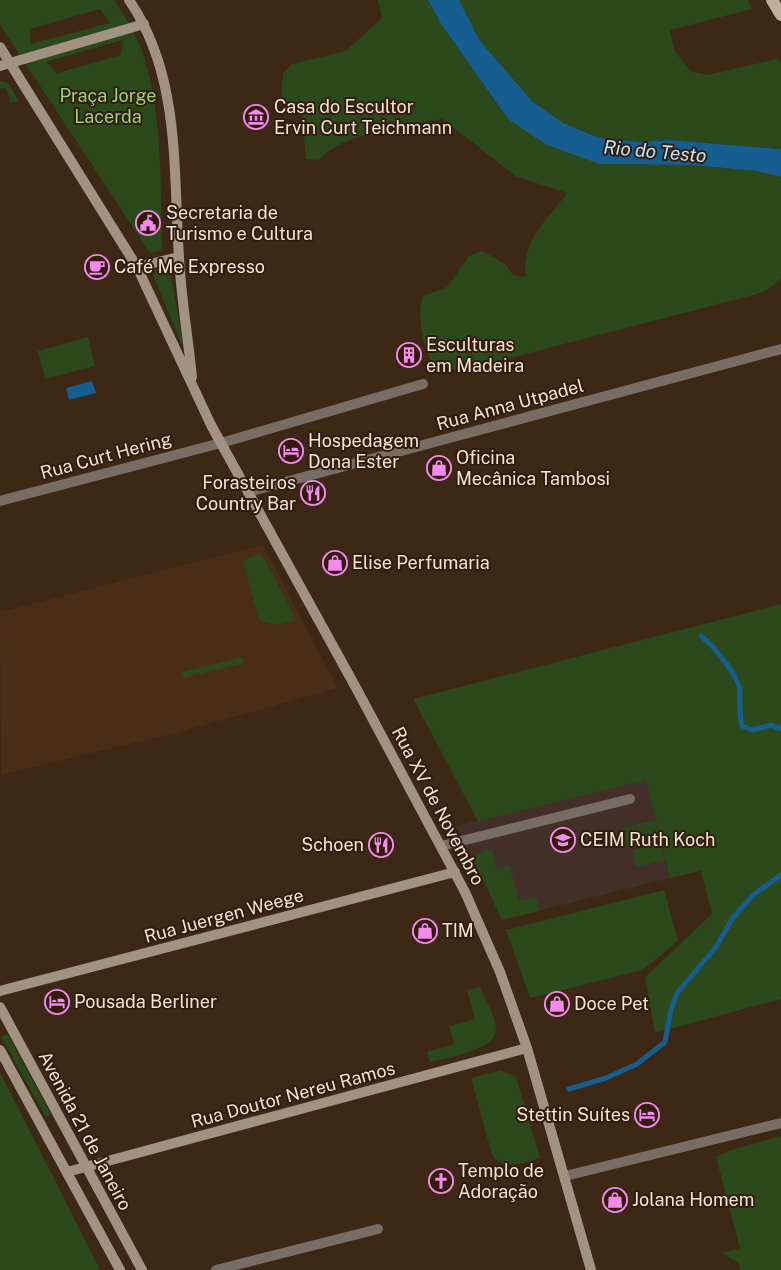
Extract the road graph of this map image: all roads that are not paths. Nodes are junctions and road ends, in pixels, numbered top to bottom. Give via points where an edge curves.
1 (129, 0) edge
2 (772, 0) edge
3 (781, 15) edge
4 (144, 24) junction
5 (0, 47) edge
6 (5, 65) edge
7 (178, 257) junction
8 (137, 267) junction
9 (781, 349) edge
10 (423, 384) dead end
11 (193, 385) junction
12 (221, 443) junction
13 (248, 492) junction
14 (0, 501) edge
15 (630, 798) dead end
16 (441, 846) junction
17 (455, 872) junction
18 (0, 991) edge
19 (0, 1008) edge
20 (528, 1048) junction
21 (0, 1050) edge
22 (781, 1123) edge
23 (86, 1167) junction
24 (67, 1172) junction
25 (564, 1176) junction
26 (378, 1228) dead end
27 (120, 1270) edge
28 (142, 1270) edge
29 (216, 1270) edge
30 (591, 1270) edge

1 - 4 main road, Rua XV de Novembro
2 - 3 main road
4 - 6 main road
4 - 7 main road, Rua XV de Novembro via 157,58 169,108 176,178
5 - 6 main road, Rua XV de Novembro
6 - 8 main road, Rua XV de Novembro
7 - 8 main road
7 - 11 main road, Rua XV de Novembro
8 - 11 main road, Rua XV de Novembro
9 - 13 street, Rua Anna Utpadel
10 - 12 street, Rua Curt Hering
11 - 12 main road, Rua XV de Novembro
12 - 13 main road, Rua XV de Novembro
12 - 14 street, Rua Curt Hering
13 - 16 main road, Rua XV de Novembro
15 - 16 street
16 - 17 main road, Rua XV de Novembro
17 - 18 main road, Rua Juergen Weege
17 - 20 main road, Rua XV de Novembro via 500,972
19 - 23 main road, Avenida 21 de Janeiro
20 - 23 main road, Rua Doutor Nereu Ramos
20 - 25 main road, Rua XV de Novembro
21 - 24 main road, Avenida 21 de Janeiro
22 - 25 street
23 - 24 main road, Rua Doutor Nereu Ramos
23 - 28 main road, Avenida 21 de Janeiro
24 - 27 main road, Avenida 21 de Janeiro
25 - 30 main road, Rua XV de Novembro
26 - 29 street

